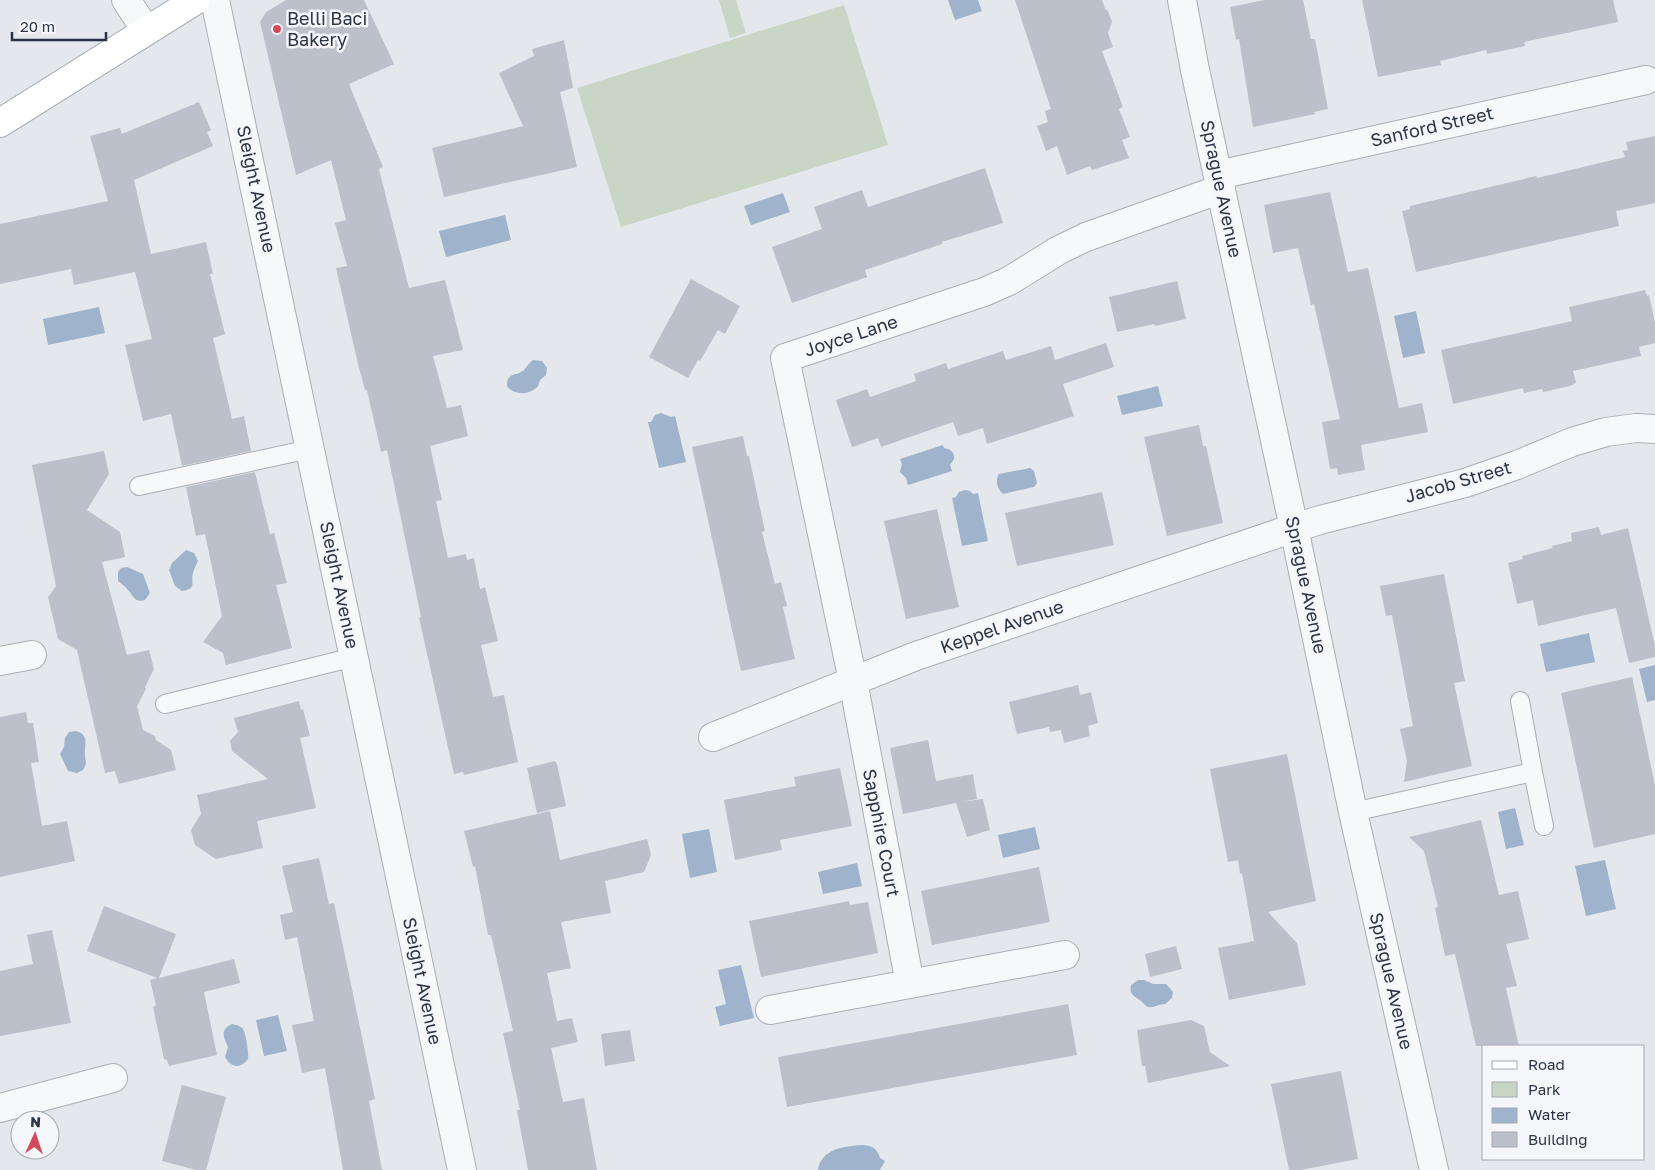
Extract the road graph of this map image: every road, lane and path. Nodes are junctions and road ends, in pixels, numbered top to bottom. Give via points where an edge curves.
1 (126, 0) edge
2 (196, 0) edge
3 (215, 0) edge
4 (1182, 0) edge
5 (146, 30) junction
6 (1646, 80) dead end
7 (0, 123) edge
8 (1220, 182) junction
9 (1655, 429) edge
10 (310, 449) junction
11 (139, 486) dead end
12 (1294, 528) junction
13 (32, 654) dead end
14 (354, 657) junction
15 (0, 661) edge
16 (853, 681) junction
17 (1520, 701) dead end
18 (165, 704) dead end
19 (713, 737) dead end
20 (1533, 772) junction
21 (1353, 812) junction
22 (1544, 826) dead end
23 (1065, 955) dead end
24 (910, 984) junction
25 (770, 1010) dead end
26 (113, 1078) dead end
27 (0, 1108) edge
28 (462, 1170) edge
29 (1434, 1170) edge

1 - 5 street
2 - 5 main road
3 - 10 street, Sleight Avenue
4 - 8 street, Sprague Avenue
5 - 7 main road
6 - 8 street, Sanford Street
8 - 12 street, Sprague Avenue
8 - 16 street, Joyce Lane via 1086,237 984,292 785,358
9 - 12 street, Jacob Street via 1619,429 1572,442 1517,466 1465,482
10 - 11 lane
10 - 14 street, Sleight Avenue
12 - 16 street, Keppel Avenue via 916,656
12 - 21 street, Sprague Avenue
13 - 15 street
14 - 18 lane
14 - 28 street, Sleight Avenue
16 - 19 street, Keppel Avenue
16 - 24 street, Sapphire Court
17 - 20 lane
20 - 21 lane
20 - 22 lane
21 - 29 street, Sprague Avenue
23 - 24 street
24 - 25 street
26 - 27 street

